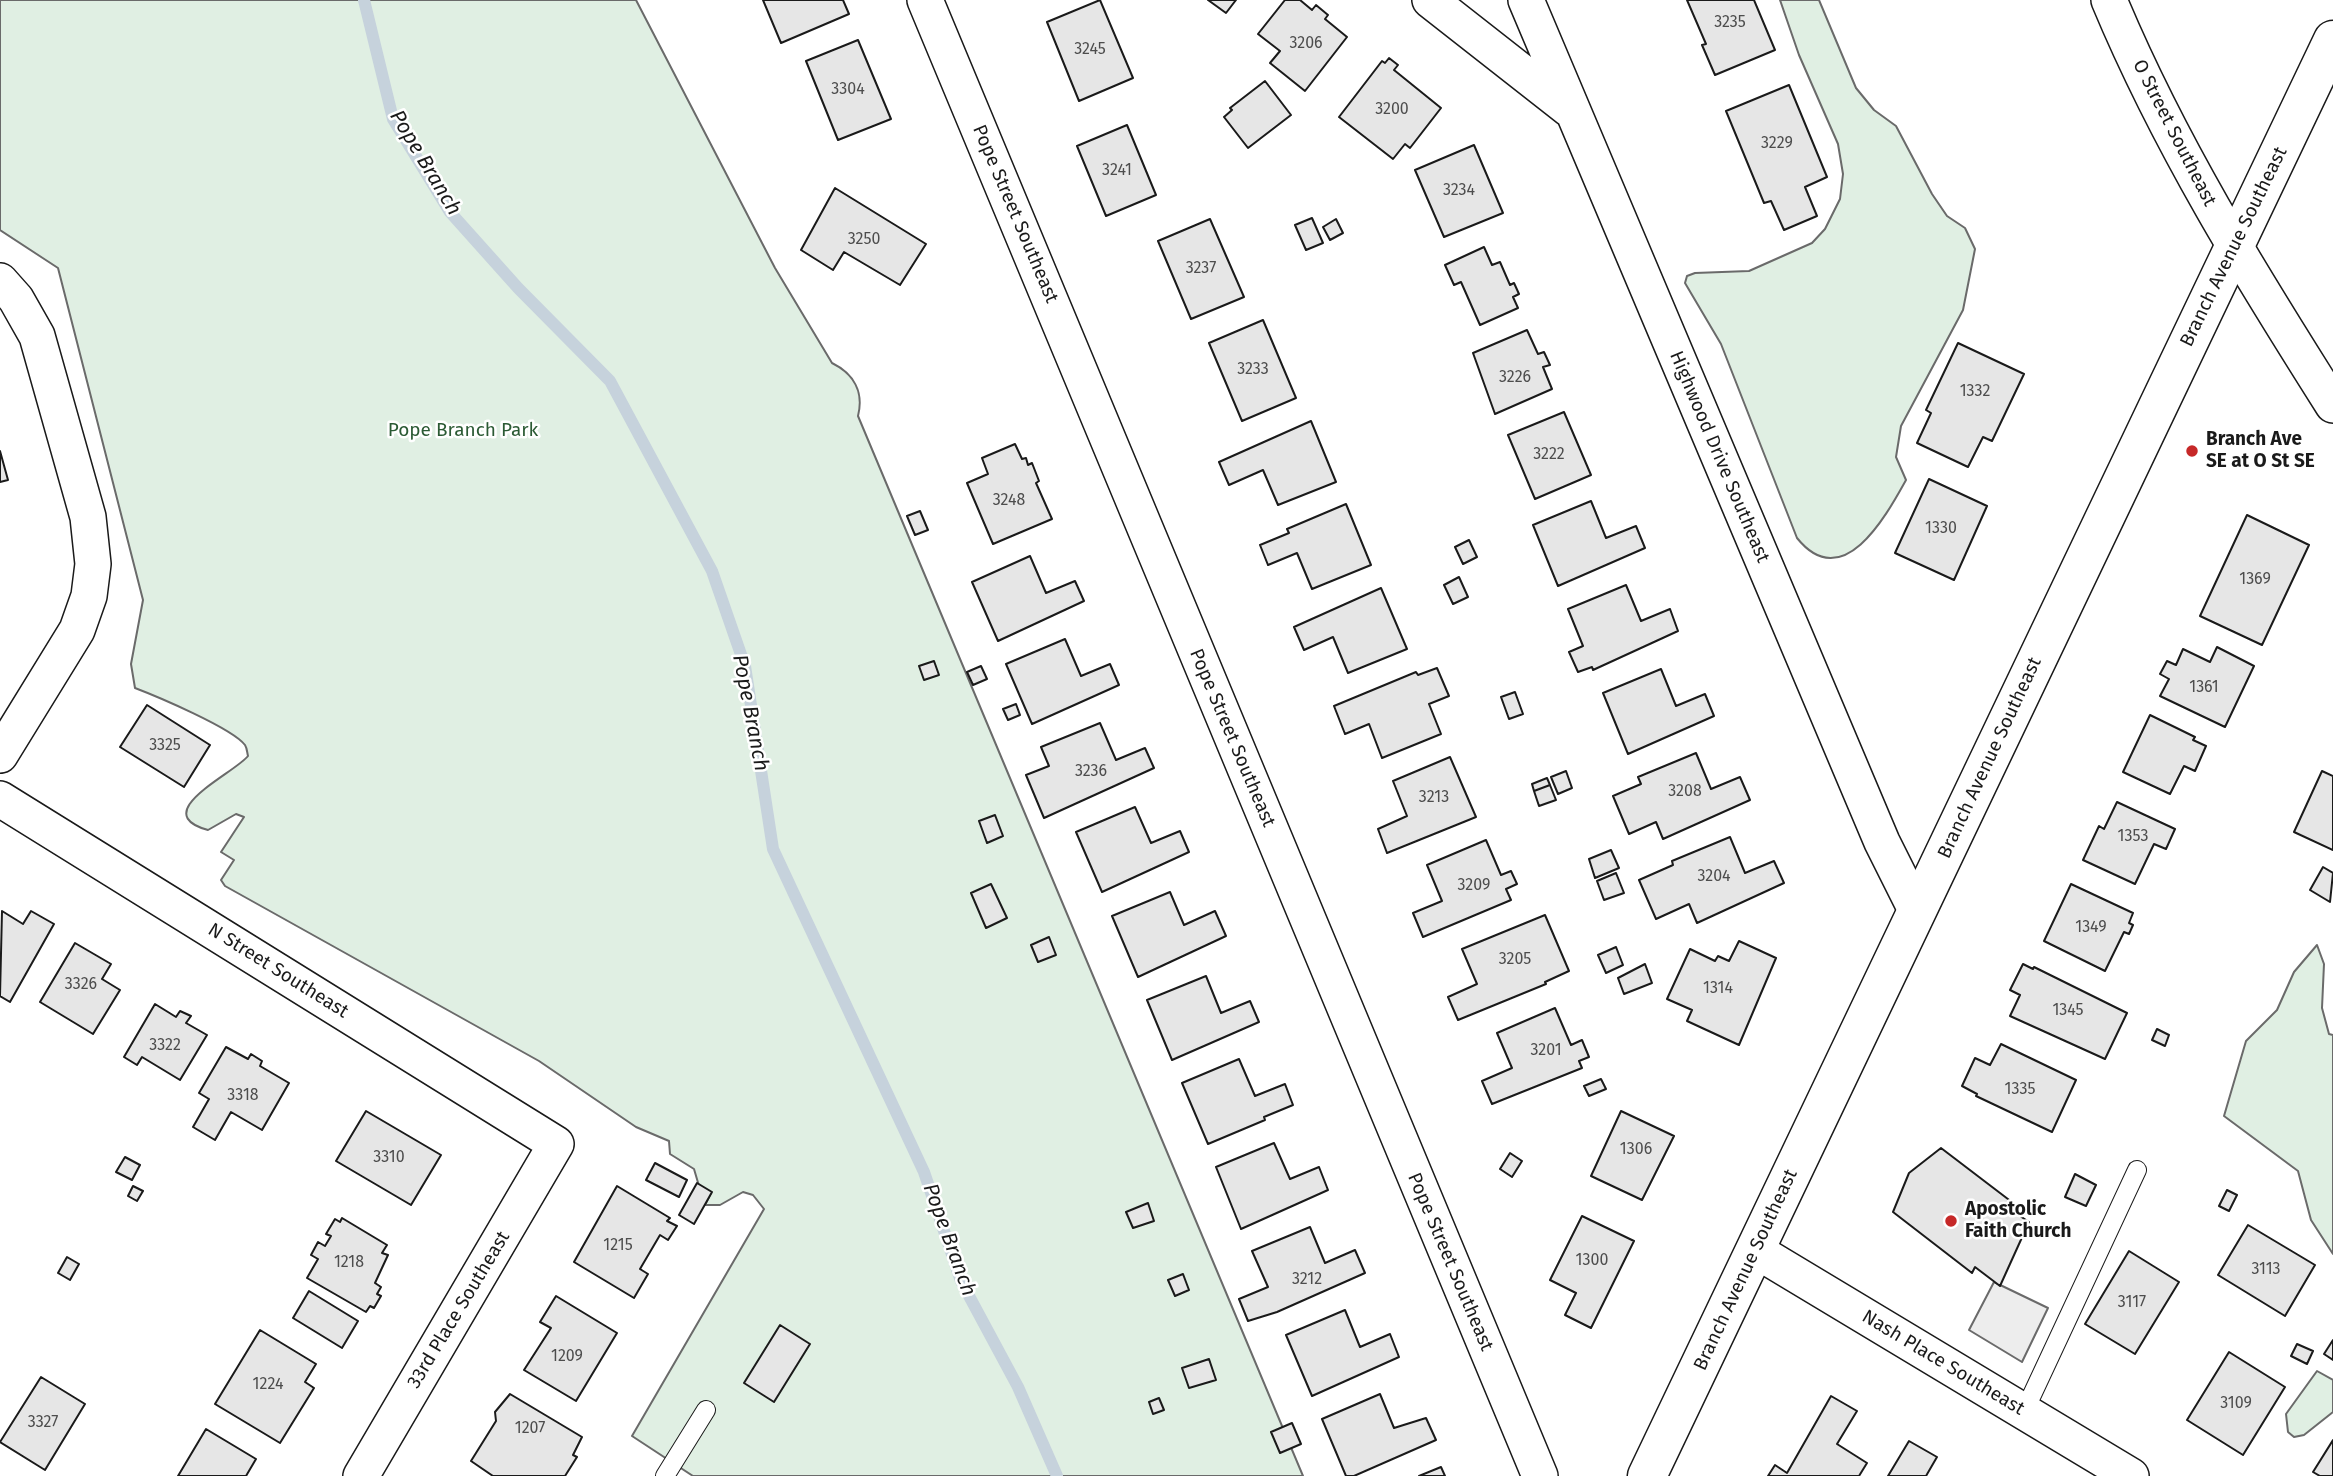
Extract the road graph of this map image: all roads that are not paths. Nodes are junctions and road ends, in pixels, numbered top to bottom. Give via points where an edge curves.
1 (925, 0) edge
2 (1430, 0) edge
3 (1526, 0) edge
4 (2109, 0) edge
5 (2333, 40) edge
6 (1572, 111) junction
7 (2234, 248) junction
8 (0, 281) edge
9 (2333, 405) edge
10 (0, 755) edge
11 (0, 799) edge
12 (1917, 912) junction
13 (556, 1144) joint
14 (2137, 1170) dead end
15 (1755, 1250) junction
16 (706, 1410) dead end
17 (2024, 1412) junction
18 (361, 1476) edge
19 (665, 1476) edge
20 (1540, 1476) edge
21 (1647, 1476) edge
22 (2131, 1476) edge

1 - 20 street, Pope Street Southeast
2 - 6 street
3 - 6 street, Highwood Drive Southeast
4 - 7 street, O Street Southeast
5 - 7 main road, Branch Avenue Southeast
6 - 12 street, Highwood Drive Southeast via 1882,842
7 - 9 street, O Street Southeast
7 - 12 main road, Branch Avenue Southeast
8 - 10 street via 37,336 88,517 92,578 69,646
11 - 13 street, N Street Southeast
12 - 15 main road, Branch Avenue Southeast
13 - 18 street, 33rd Place Southeast
14 - 17 lane
15 - 17 street, Nash Place Southeast
15 - 21 main road, Branch Avenue Southeast
16 - 19 lane
17 - 22 street, Nash Place Southeast

